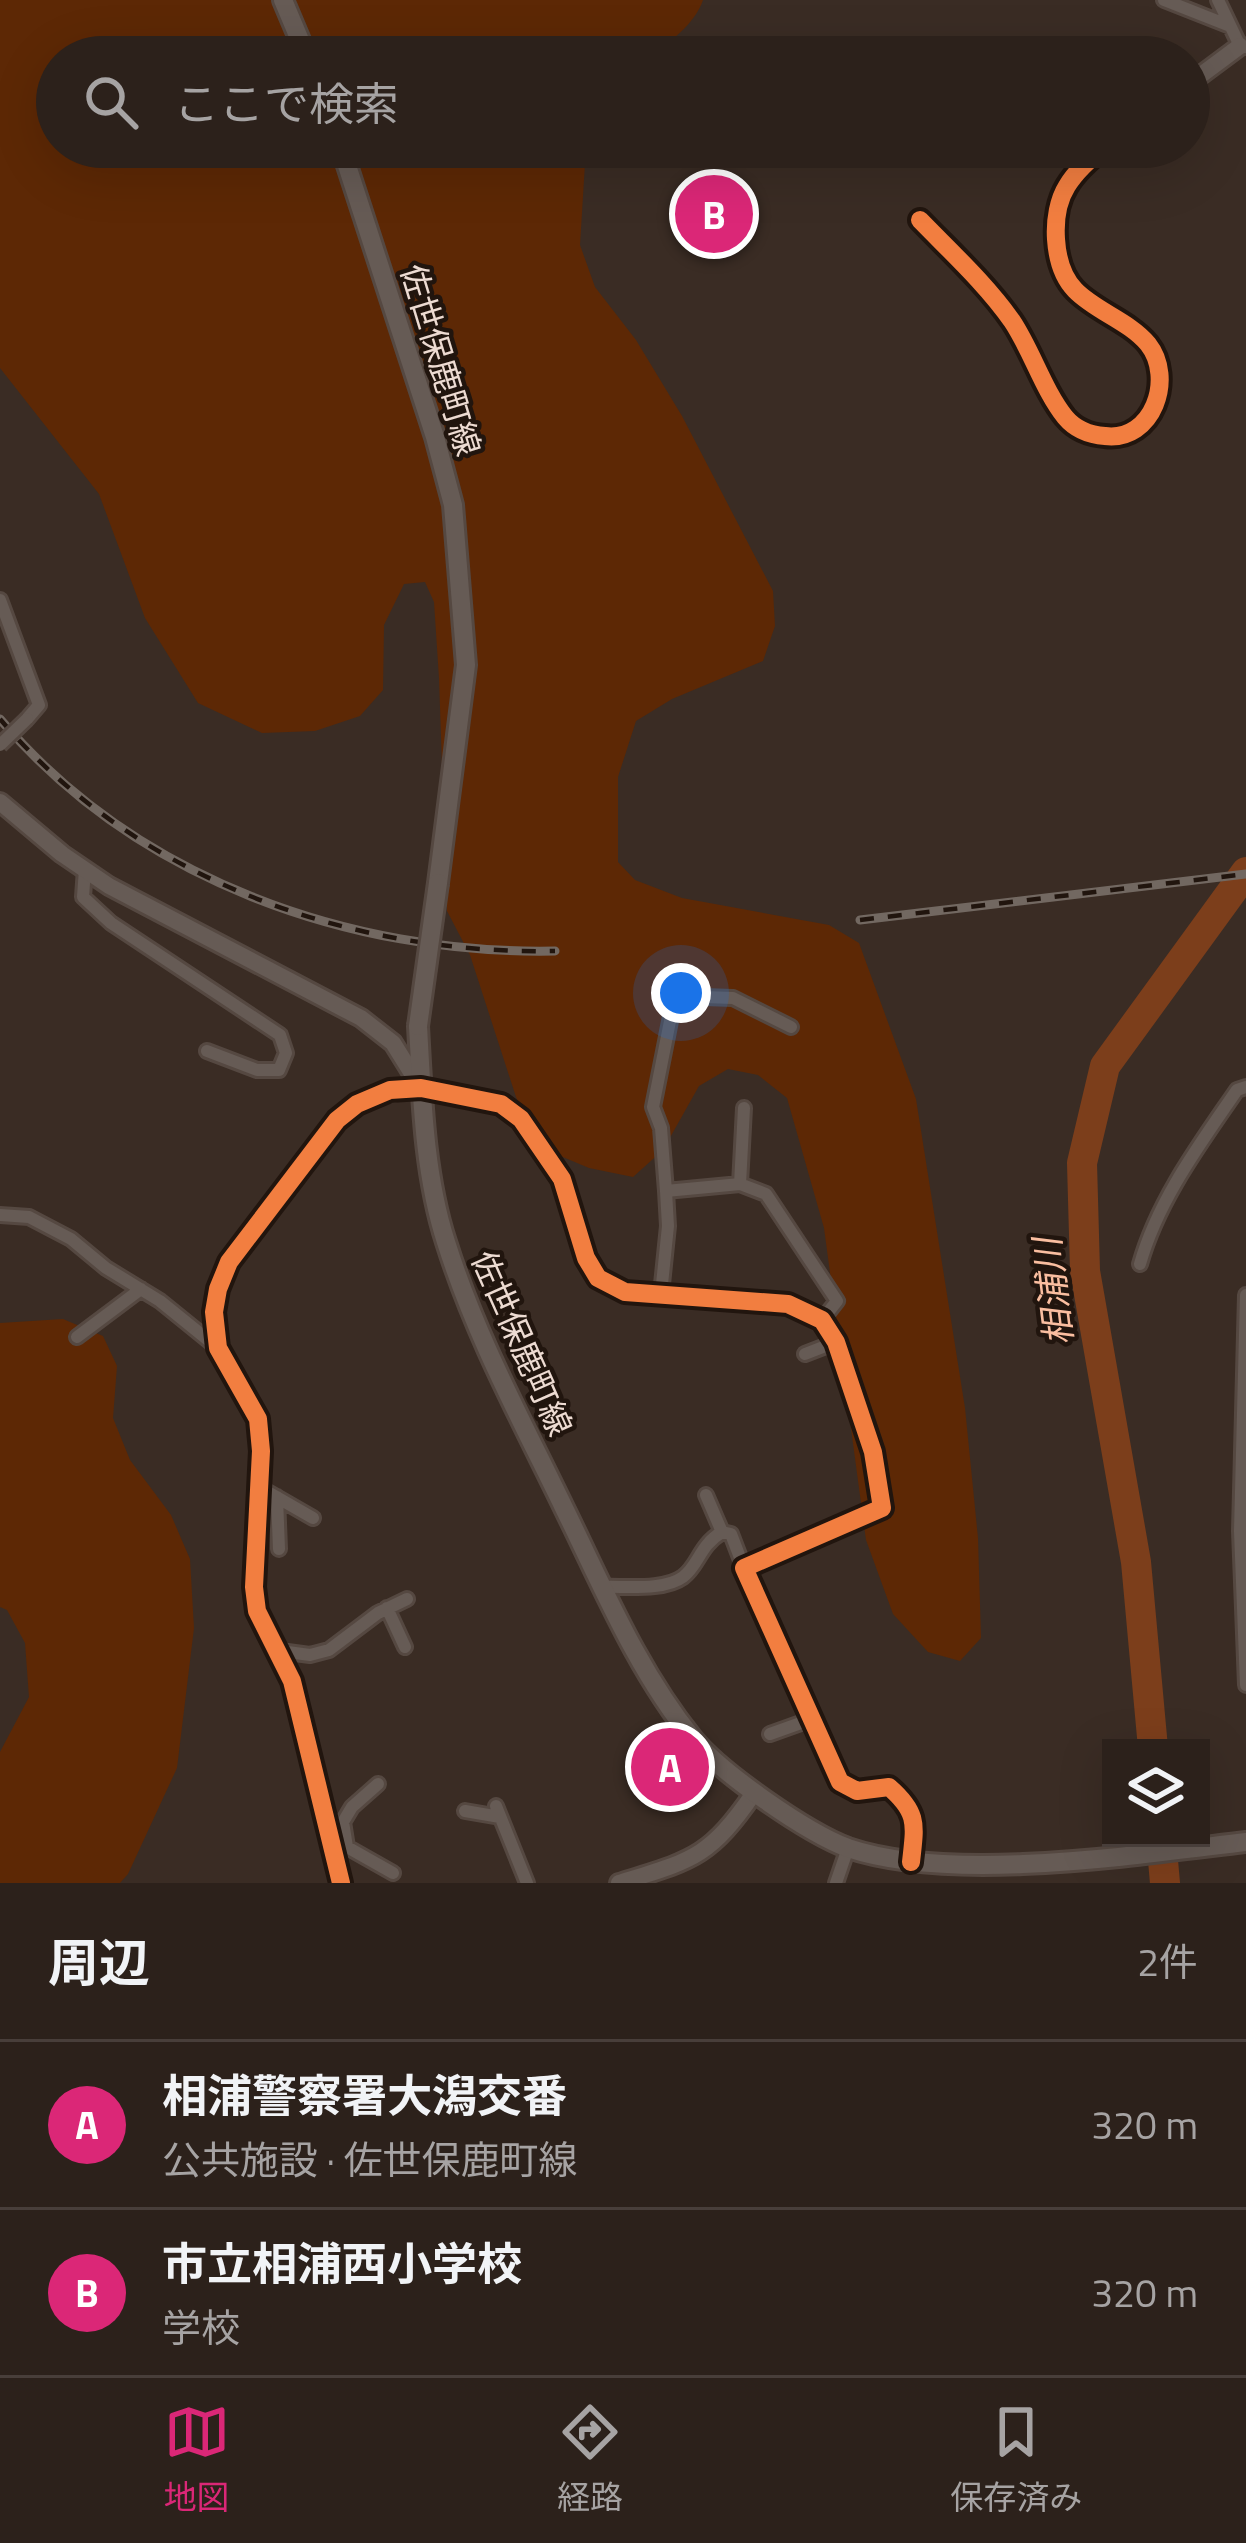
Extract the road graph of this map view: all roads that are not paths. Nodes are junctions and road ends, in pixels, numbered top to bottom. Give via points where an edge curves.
1 (283, 0) edge
2 (1163, 0) edge
3 (1218, 0) edge
4 (1230, 26) junction
5 (298, 36) edge
6 (1243, 46) edge
7 (1210, 69) edge
8 (348, 168) edge
9 (1085, 168) edge
10 (920, 220) dead end
11 (0, 600) edge
12 (0, 746) edge
13 (0, 802) edge
14 (85, 869) junction
15 (791, 1027) dead end
16 (207, 1051) dead end
17 (1246, 1087) edge
18 (421, 1088) junction
19 (745, 1108) dead end
20 (740, 1184) junction
21 (666, 1191) junction
22 (0, 1215) edge
23 (1140, 1264) dead end
24 (141, 1289) junction
25 (661, 1294) junction
26 (1246, 1295) edge
27 (822, 1320) junction
28 (77, 1337) dead end
29 (836, 1342) junction
30 (218, 1348) junction
31 (805, 1354) dead end
32 (259, 1487) junction
33 (706, 1495) dead end
34 (277, 1497) junction
35 (313, 1518) dead end
36 (722, 1532) junction
37 (279, 1549) dead end
38 (744, 1568) junction
39 (603, 1587) junction
40 (407, 1599) dead end
41 (387, 1608) junction
42 (405, 1647) dead end
43 (280, 1651) junction
44 (1246, 1685) edge
45 (812, 1719) junction
46 (770, 1734) dead end
47 (378, 1784) dead end
48 (754, 1793) junction
49 (465, 1811) dead end
50 (1245, 1842) edge
51 (848, 1848) junction
52 (340, 1850) junction
53 (924, 1870) edge
54 (394, 1873) dead end
55 (651, 1879) edge
56 (341, 1883) edge
57 (527, 1883) edge
58 (619, 1883) edge
59 (836, 1883) edge

1 - 5 main road
2 - 4 street
3 - 4 street
4 - 6 street
6 - 7 street
8 - 18 main road, 佐世保鹿町線, bridge via 453,505 466,665 418,1026
9 - 10 street via 1066,187 1056,219 1059,259 1072,287 1148,344 1160,370 1159,401 1131,431 1109,438 1064,416 1004,310
11 - 12 street, bridge via 39,706
13 - 14 street
14 - 16 street via 83,897 111,923 280,1035 286,1052 278,1070 257,1070
14 - 18 street via 361,1018 393,1043
15 - 21 street via 733,998 675,996 653,1107
17 - 23 street via 1194,1153
18 - 25 street via 501,1104 521,1119 562,1179 598,1278 625,1292
18 - 30 street via 390,1090 337,1120 229,1262 214,1312
18 - 39 main road, 佐世保鹿町線 via 444,1239 472,1315
19 - 20 street
20 - 21 street
20 - 27 street via 766,1194 837,1300
21 - 25 street
22 - 24 street via 28,1217 71,1239
24 - 28 street
24 - 30 street
25 - 27 street via 788,1304
26 - 44 street
27 - 29 street
29 - 31 street
29 - 38 street via 873,1452 882,1508
30 - 32 street via 258,1419
32 - 34 street
32 - 43 street via 257,1611
33 - 36 street
34 - 35 street
34 - 37 street
36 - 38 street via 731,1534
36 - 39 street via 706,1541 683,1577
38 - 45 street
39 - 48 main road, 佐世保鹿町線 via 644,1671 695,1742
40 - 41 street
41 - 42 street
41 - 43 street via 329,1650
43 - 52 street
45 - 46 street
45 - 53 street via 840,1782 857,1790 889,1787 904,1800
47 - 52 street via 343,1822
48 - 51 main road, 佐世保鹿町線
48 - 55 street via 724,1837
49 - 57 street via 498,1812
50 - 53 main road, 佐世保鹿町線
51 - 53 main road, 佐世保鹿町線
51 - 59 street
52 - 54 street
52 - 56 street
55 - 58 street

